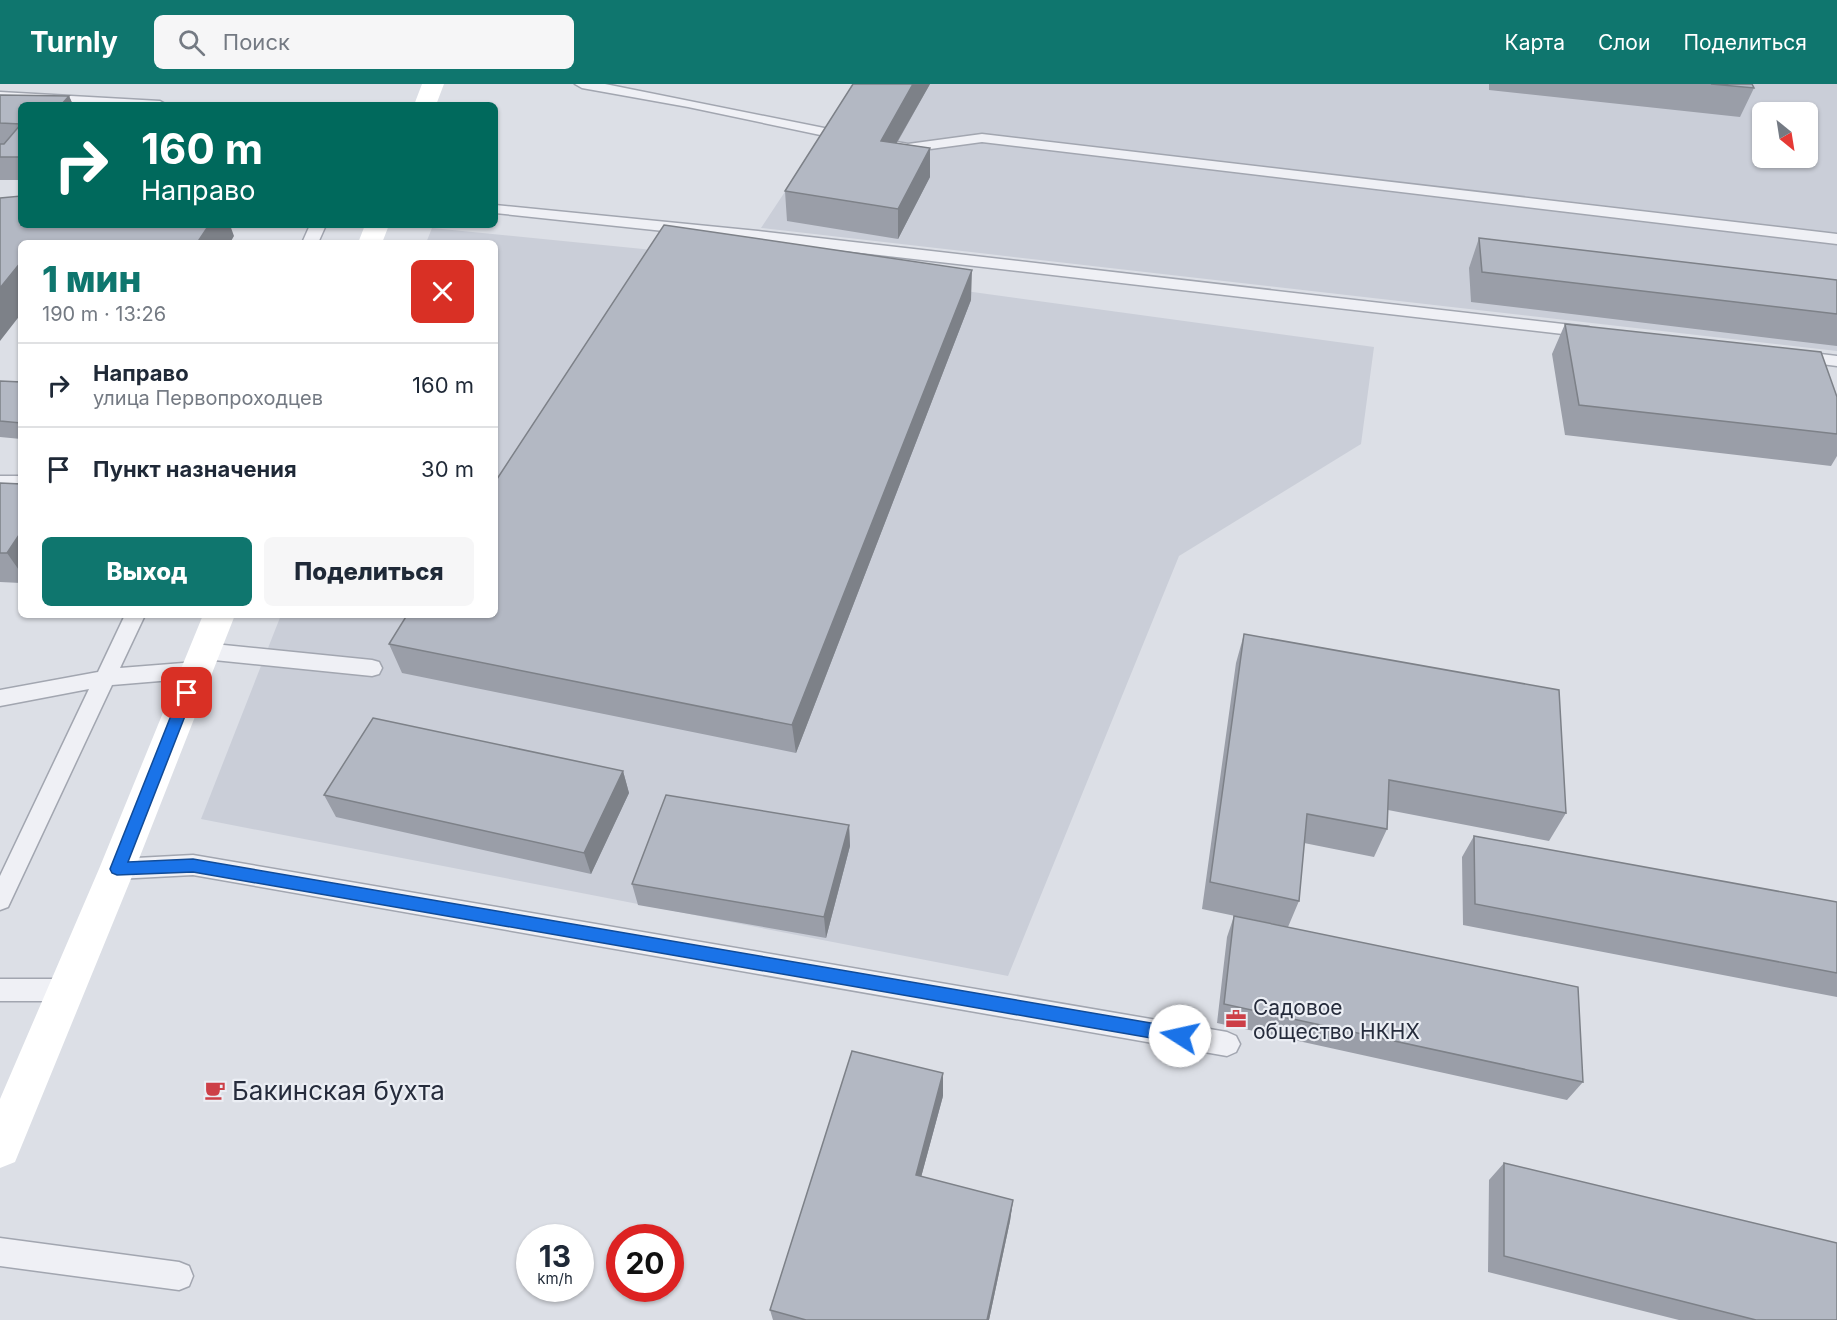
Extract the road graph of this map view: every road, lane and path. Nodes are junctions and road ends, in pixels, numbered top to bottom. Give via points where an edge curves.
1 (434, 84) edge
2 (582, 84) edge
3 (607, 86) edge
4 (0, 96) edge
5 (107, 102) edge
6 (426, 102) edge
7 (498, 209) edge
8 (1837, 239) edge
9 (1600, 333) edge
10 (1778, 354) edge
11 (1837, 361) edge
12 (0, 482) edge
13 (18, 482) edge
14 (134, 618) edge
15 (218, 618) edge
16 (200, 661) junction
17 (372, 668) dead end
18 (106, 678) junction
19 (4, 701) edge
20 (117, 869) junction
21 (0, 900) edge
22 (0, 990) edge
23 (66, 990) junction
24 (1227, 1044) dead end
25 (0, 1148) edge
26 (0, 1252) edge
27 (180, 1276) dead end

1 - 6 street
2 - 3 lane
3 - 8 lane via 908,148 982,138
4 - 5 lane
7 - 9 lane
10 - 11 lane
12 - 13 lane
14 - 18 lane
15 - 16 street
16 - 17 lane
16 - 18 lane
16 - 20 street
18 - 19 lane
18 - 21 lane
20 - 23 street
20 - 24 lane via 193,866
22 - 23 lane
23 - 25 street
26 - 27 lane

